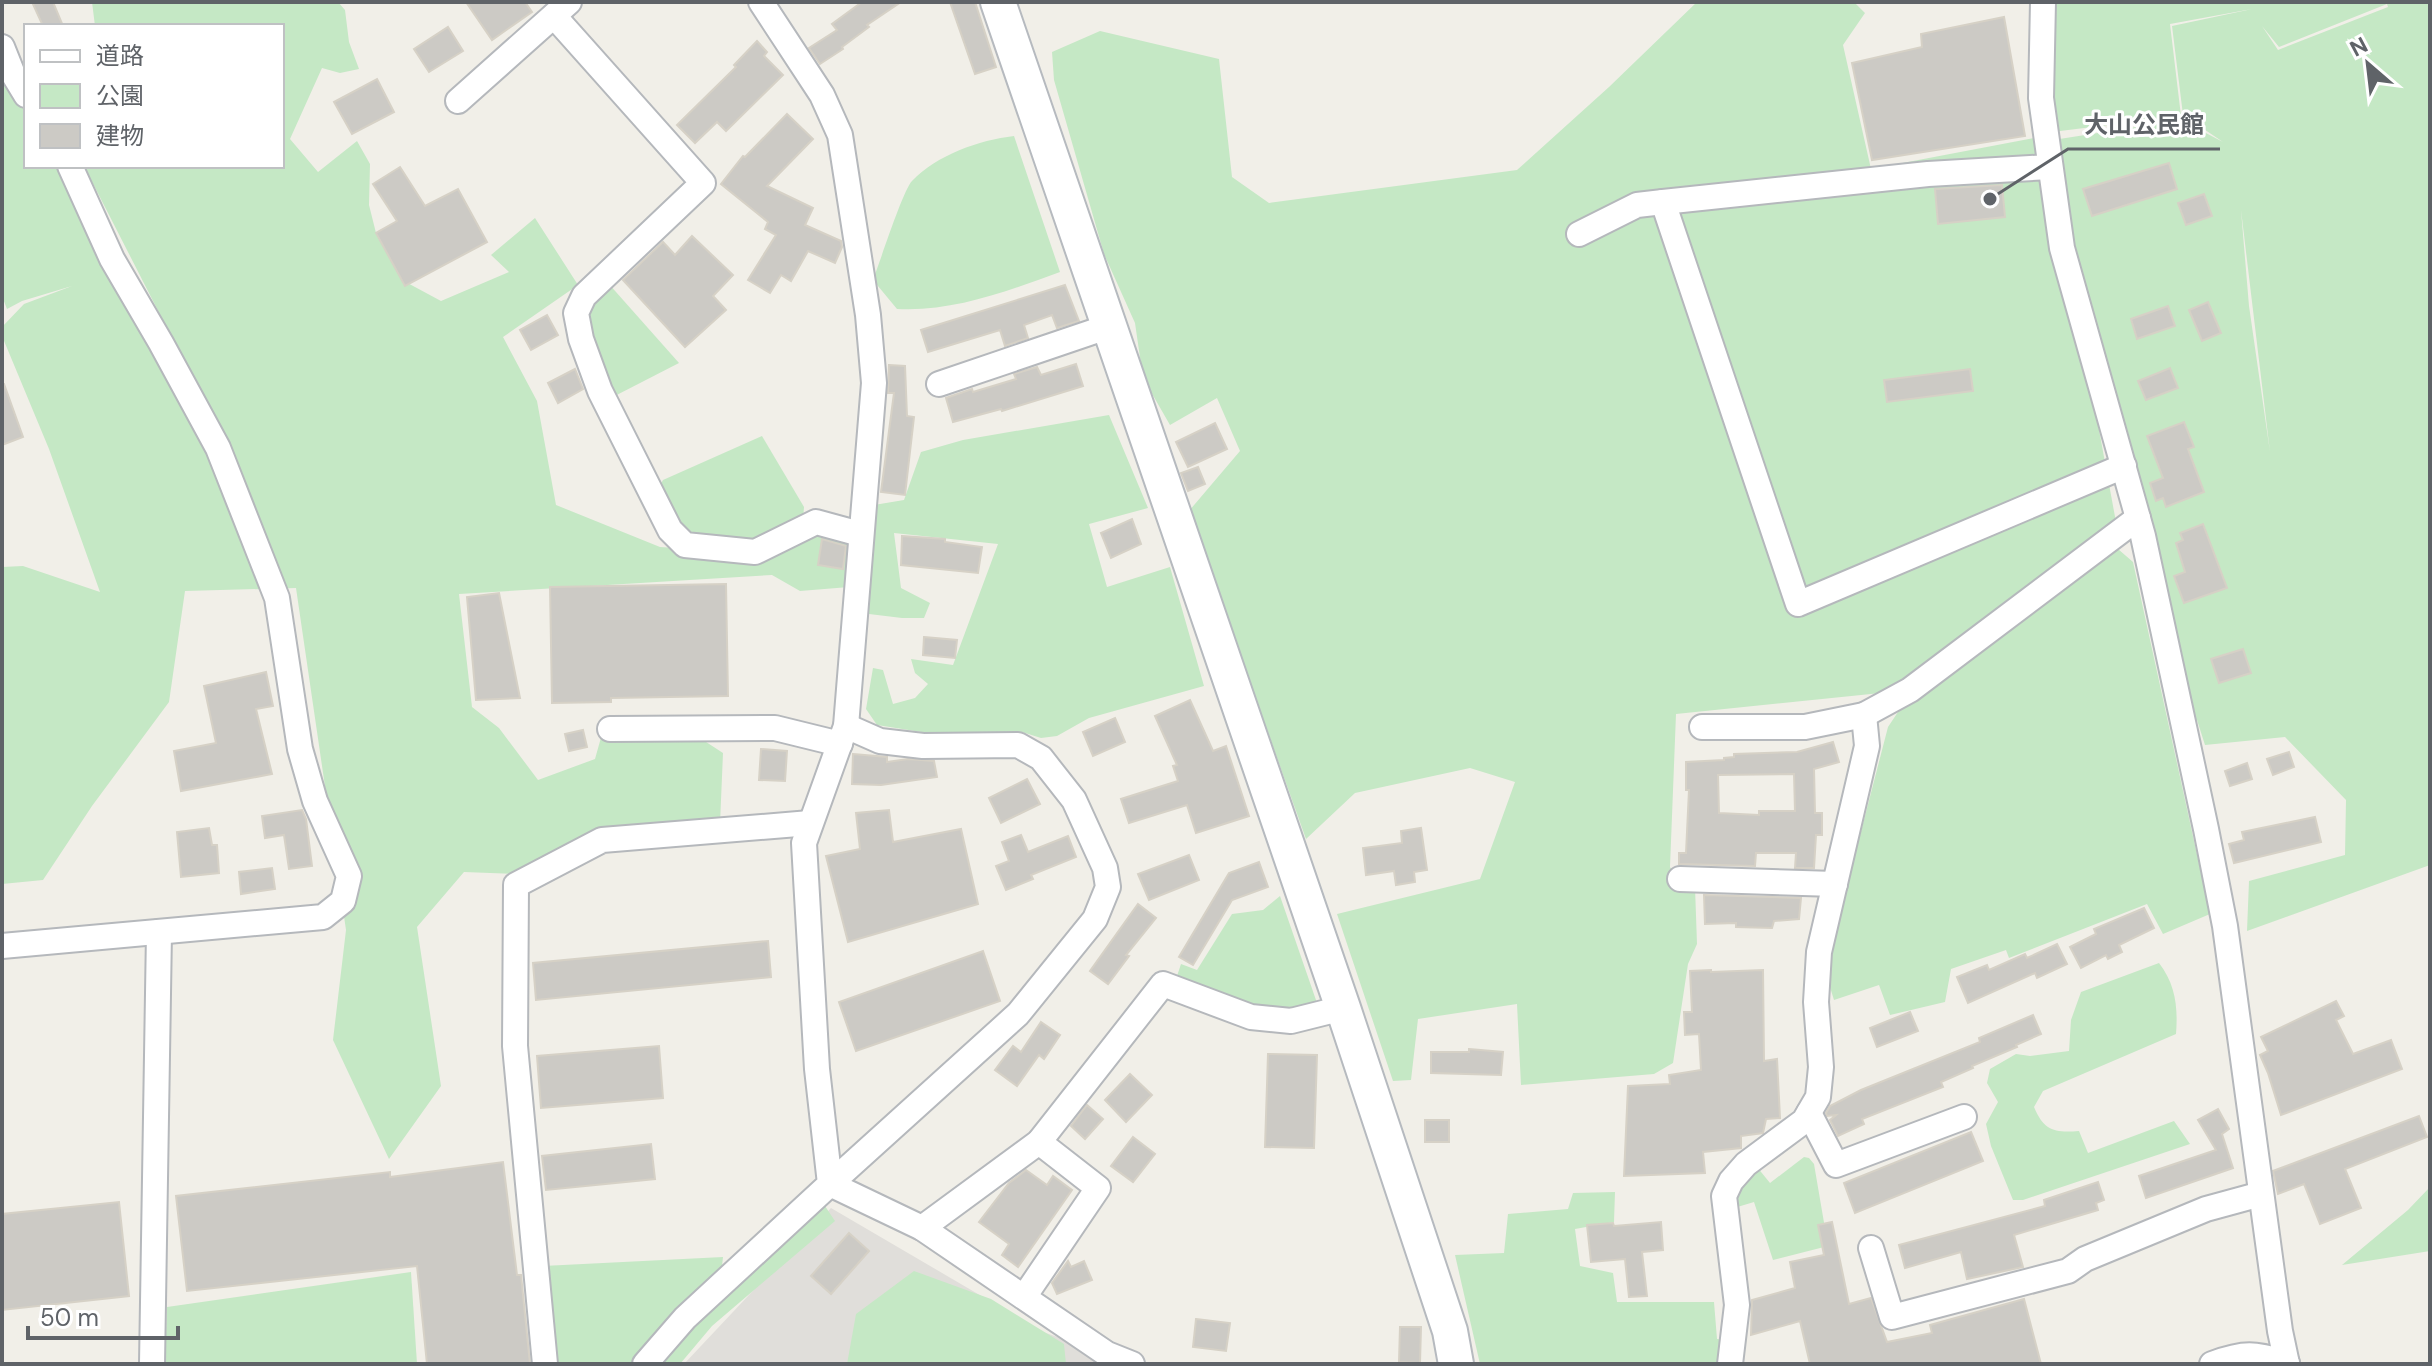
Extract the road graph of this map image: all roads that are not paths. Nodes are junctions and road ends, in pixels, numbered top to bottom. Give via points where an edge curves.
1 (761, 2) edge
2 (998, 2) edge
3 (2043, 2) edge
4 (562, 9) edge
5 (2, 47) edge
6 (24, 91) edge
7 (458, 101) dead end
8 (2049, 167) junction
9 (71, 168) edge
10 (1663, 202) junction
11 (1579, 234) dead end
12 (1110, 326) junction
13 (939, 384) dead end
14 (2124, 466) junction
15 (2138, 518) junction
16 (860, 534) junction
17 (1864, 715) junction
18 (1702, 727) dead end
19 (610, 729) dead end
20 (843, 735) junction
21 (810, 823) junction
22 (1680, 879) dead end
23 (1835, 884) junction
24 (159, 932) junction
25 (2, 946) edge
26 (1343, 1008) junction
27 (1809, 1113) junction
28 (1964, 1117) dead end
29 (1039, 1142) junction
30 (830, 1184) junction
31 (2261, 1194) junction
32 (922, 1228) junction
33 (1871, 1248) dead end
34 (1024, 1297) junction
35 (152, 1364) edge
36 (545, 1364) edge
37 (645, 1364) edge
38 (1132, 1364) edge
39 (1456, 1364) edge
40 (1730, 1364) edge
41 (2212, 1364) edge
42 (2287, 1364) edge

1 - 16 street via 822,95 840,135 874,383
2 - 12 street
3 - 8 street via 2041,98
4 - 7 street
4 - 16 street via 703,183 584,296 576,313 600,391 670,530 685,545 755,552 816,522
5 - 6 street
8 - 10 street
8 - 14 street via 2064,257
9 - 24 street via 112,259 223,462 277,598 300,749 315,801 349,876 343,901 323,917
10 - 11 street via 1637,205
10 - 14 street via 1798,604
12 - 13 street
12 - 26 street
14 - 15 street
15 - 17 street via 1910,690
15 - 31 street via 2225,926
16 - 20 street
17 - 18 street via 1805,727
17 - 23 street via 1867,746
19 - 20 street via 775,728
20 - 21 street
20 - 30 street via 923,746 1018,745 1041,758 1074,800 1105,868 1108,887 1095,919 1018,1014
21 - 30 street via 804,843 817,1069
21 - 36 street via 602,840 516,885 515,1046
22 - 23 street
23 - 27 street via 1819,952 1821,1067 1818,1097
24 - 25 street
24 - 35 street
26 - 29 street via 1291,1021 1251,1017 1163,984
26 - 39 street via 1450,1331
27 - 28 street via 1836,1165
27 - 40 street via 1746,1164 1724,1196 1737,1305
29 - 32 street
29 - 34 street via 1098,1188
30 - 32 street
30 - 37 street via 685,1318
31 - 33 street via 2206,1209 2068,1271 1892,1317
31 - 42 street
32 - 34 street
34 - 38 street via 1107,1354
41 - 42 street via 2237,1354 2258,1354

